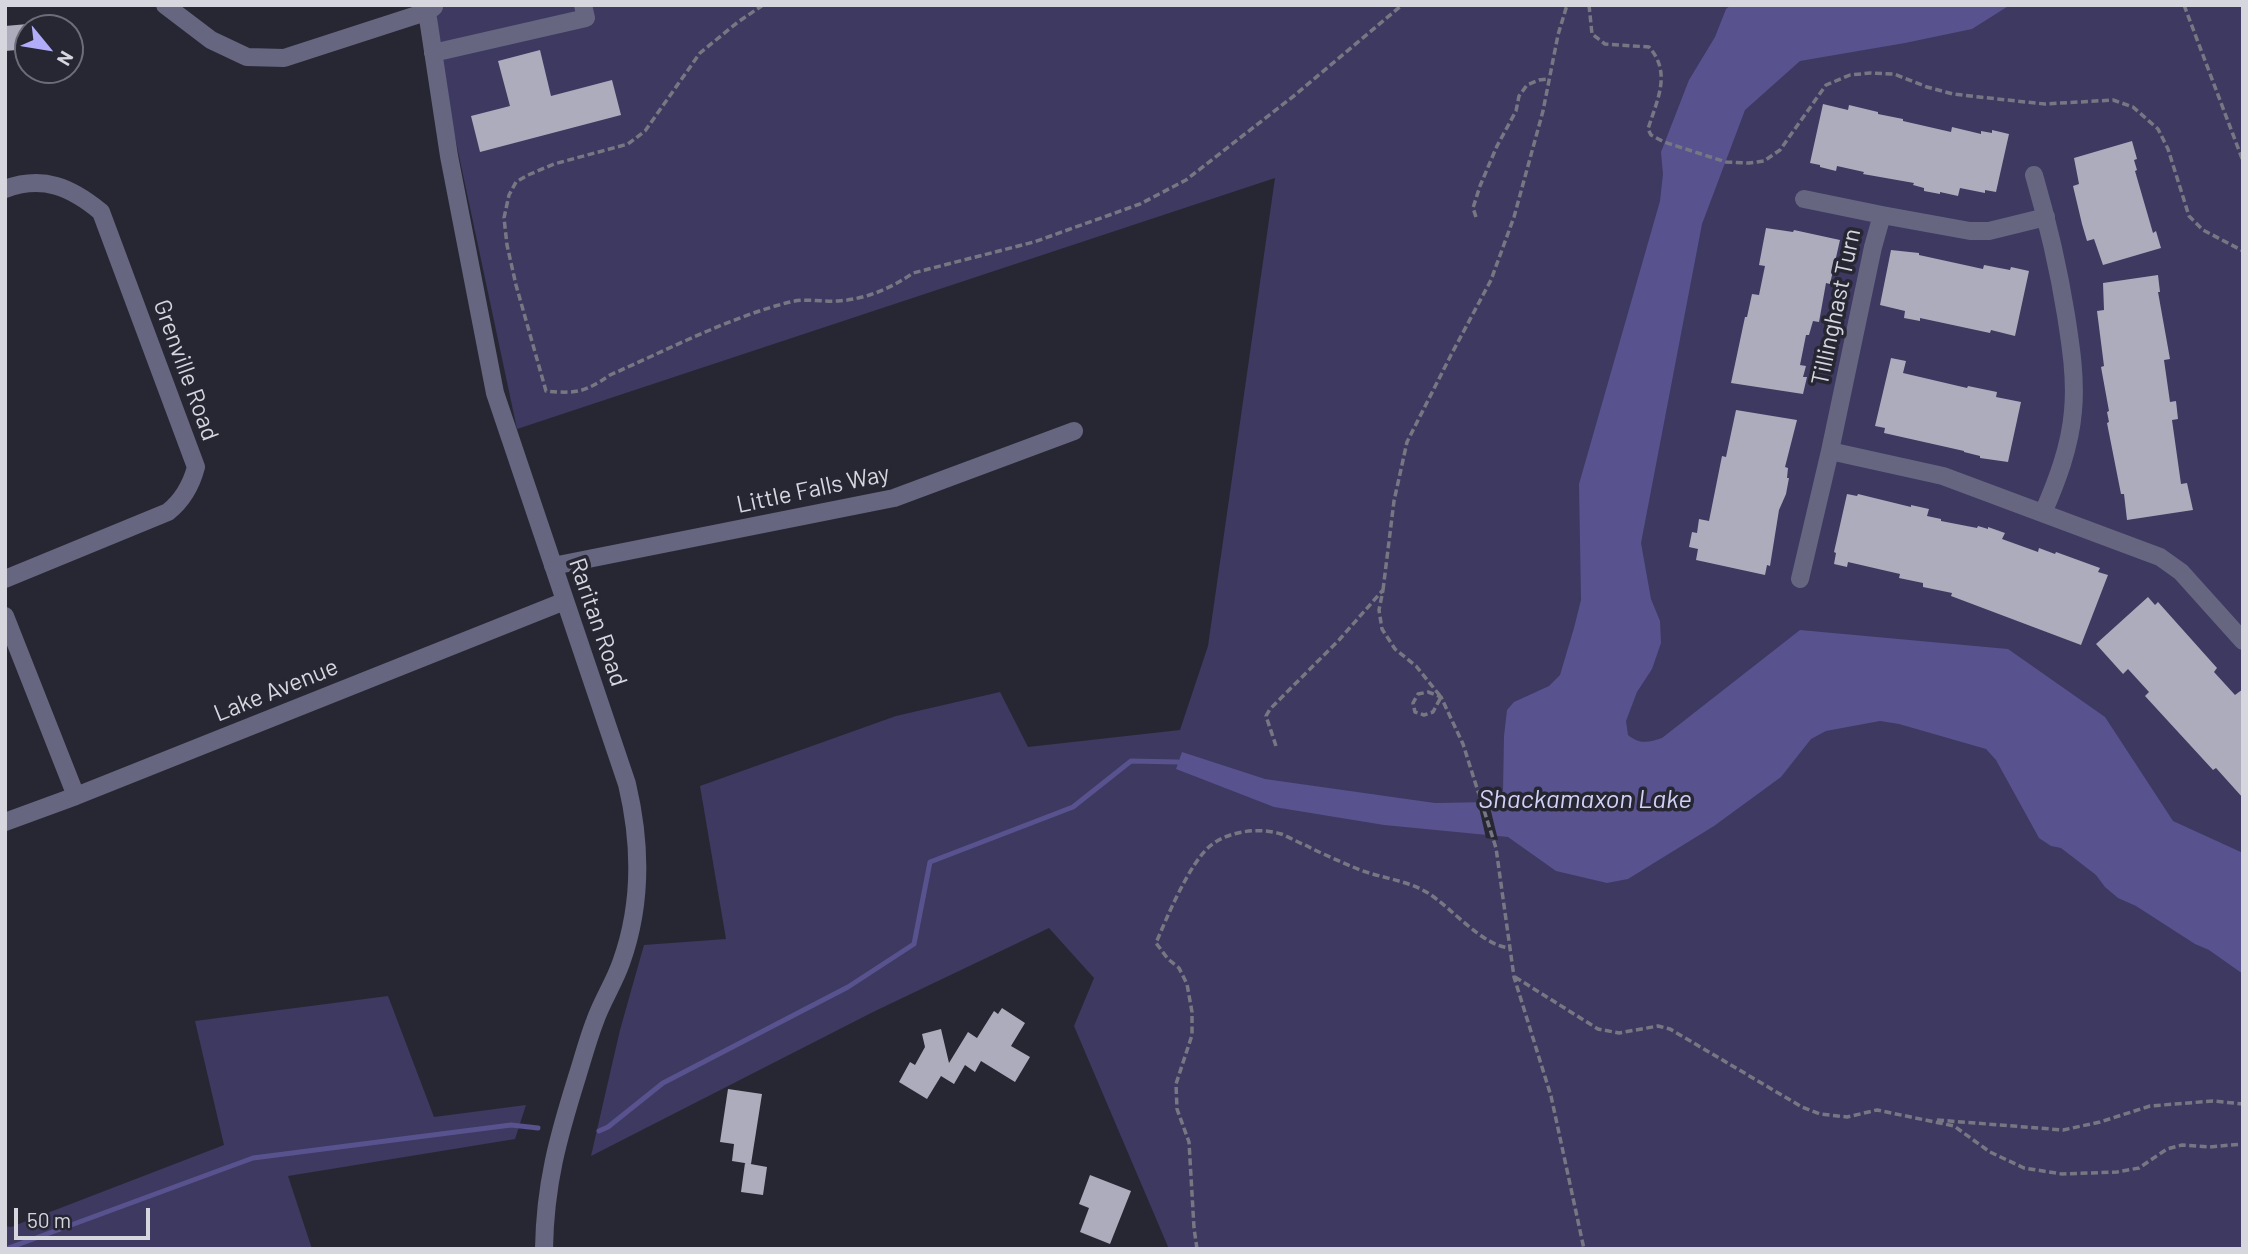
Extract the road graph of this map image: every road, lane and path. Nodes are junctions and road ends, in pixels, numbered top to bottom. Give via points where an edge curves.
1 (164, 5) edge
2 (583, 5) edge
3 (763, 5) edge
4 (1402, 5) edge
5 (1567, 5) edge
6 (1588, 5) edge
7 (2183, 5) edge
8 (430, 8) edge
9 (433, 53) junction
10 (1549, 79) junction
11 (2243, 161) edge
12 (2034, 174) dead end
13 (5, 189) edge
14 (1804, 199) dead end
15 (1882, 215) junction
16 (1476, 217) dead end
17 (2046, 217) junction
18 (2243, 251) edge
19 (1074, 431) dead end
20 (1830, 450) junction
21 (2043, 513) junction
22 (553, 566) junction
23 (5, 579) edge
24 (1800, 579) dead end
25 (1383, 590) junction
26 (565, 601) junction
27 (5, 616) edge
28 (2243, 642) edge
29 (1441, 697) junction
30 (1276, 746) dead end
31 (76, 796) junction
32 (5, 822) edge
33 (1511, 948) junction
34 (1514, 976) junction
35 (2243, 1104) edge
36 (1926, 1120) junction
37 (2243, 1144) edge
38 (544, 1249) edge
39 (1197, 1249) edge
40 (1584, 1249) edge

1 - 8 street via 211,40 247,57 284,58
2 - 9 street via 586,18
3 - 4 path via 699,53 645,131 628,144 554,164 516,182 504,218 507,245 546,391 571,394 594,386 610,375 793,300 840,301 874,294 913,273 1034,242 1140,204 1186,180 1238,142
5 - 10 path
6 - 18 path via 1592,34 1605,44 1649,47 1657,56 1662,75 1648,129 1664,142 1726,162 1764,161 1780,150 1826,85 1850,75 1894,74 1953,94 2045,104 2113,100 2133,107 2158,129 2189,216 2203,230
7 - 11 path
8 - 9 street, Raritan Road
9 - 22 street, Raritan Road via 495,393
10 - 16 path via 1527,85 1519,96 1480,186 1473,208
10 - 25 path via 1514,217 1492,280 1407,442
12 - 17 street
13 - 23 street, Grenville Road via 40,182 87,201 101,212 196,467 186,493 168,512
14 - 15 street
15 - 17 street, Tillinghast Turn via 1970,231
15 - 20 street, Tillinghast Turn
17 - 21 street via 2056,254 2074,386 2065,453
19 - 22 street, Little Falls Way via 894,498
20 - 21 street via 1943,476
20 - 24 street, Tillinghast Turn
21 - 28 street via 2168,562
22 - 26 street, Raritan Road
25 - 29 path via 1382,629
25 - 30 path via 1270,709 1266,716
26 - 31 street, Lake Avenue
26 - 38 street, Raritan Road via 627,784 638,868 622,962 595,1019 558,1137
27 - 31 street
29 - 29 path via 1418,694 1415,712 1433,712
29 - 33 path via 1464,744 1496,848
31 - 32 street, Lake Avenue
33 - 34 path
33 - 39 path via 1485,939 1427,892 1363,872 1282,834 1242,832 1211,845 1196,863 1156,943 1179,968 1192,1012 1192,1035 1176,1084 1177,1109 1189,1142
34 - 36 path via 1598,1029 1619,1033 1658,1026 1670,1029 1820,1114 1847,1117 1877,1110
34 - 40 path via 1551,1096
35 - 36 path via 2213,1101 2150,1106 2063,1130
36 - 37 path via 1954,1126 1990,1152 2024,1168 2062,1174 2139,1168 2167,1149 2182,1145

